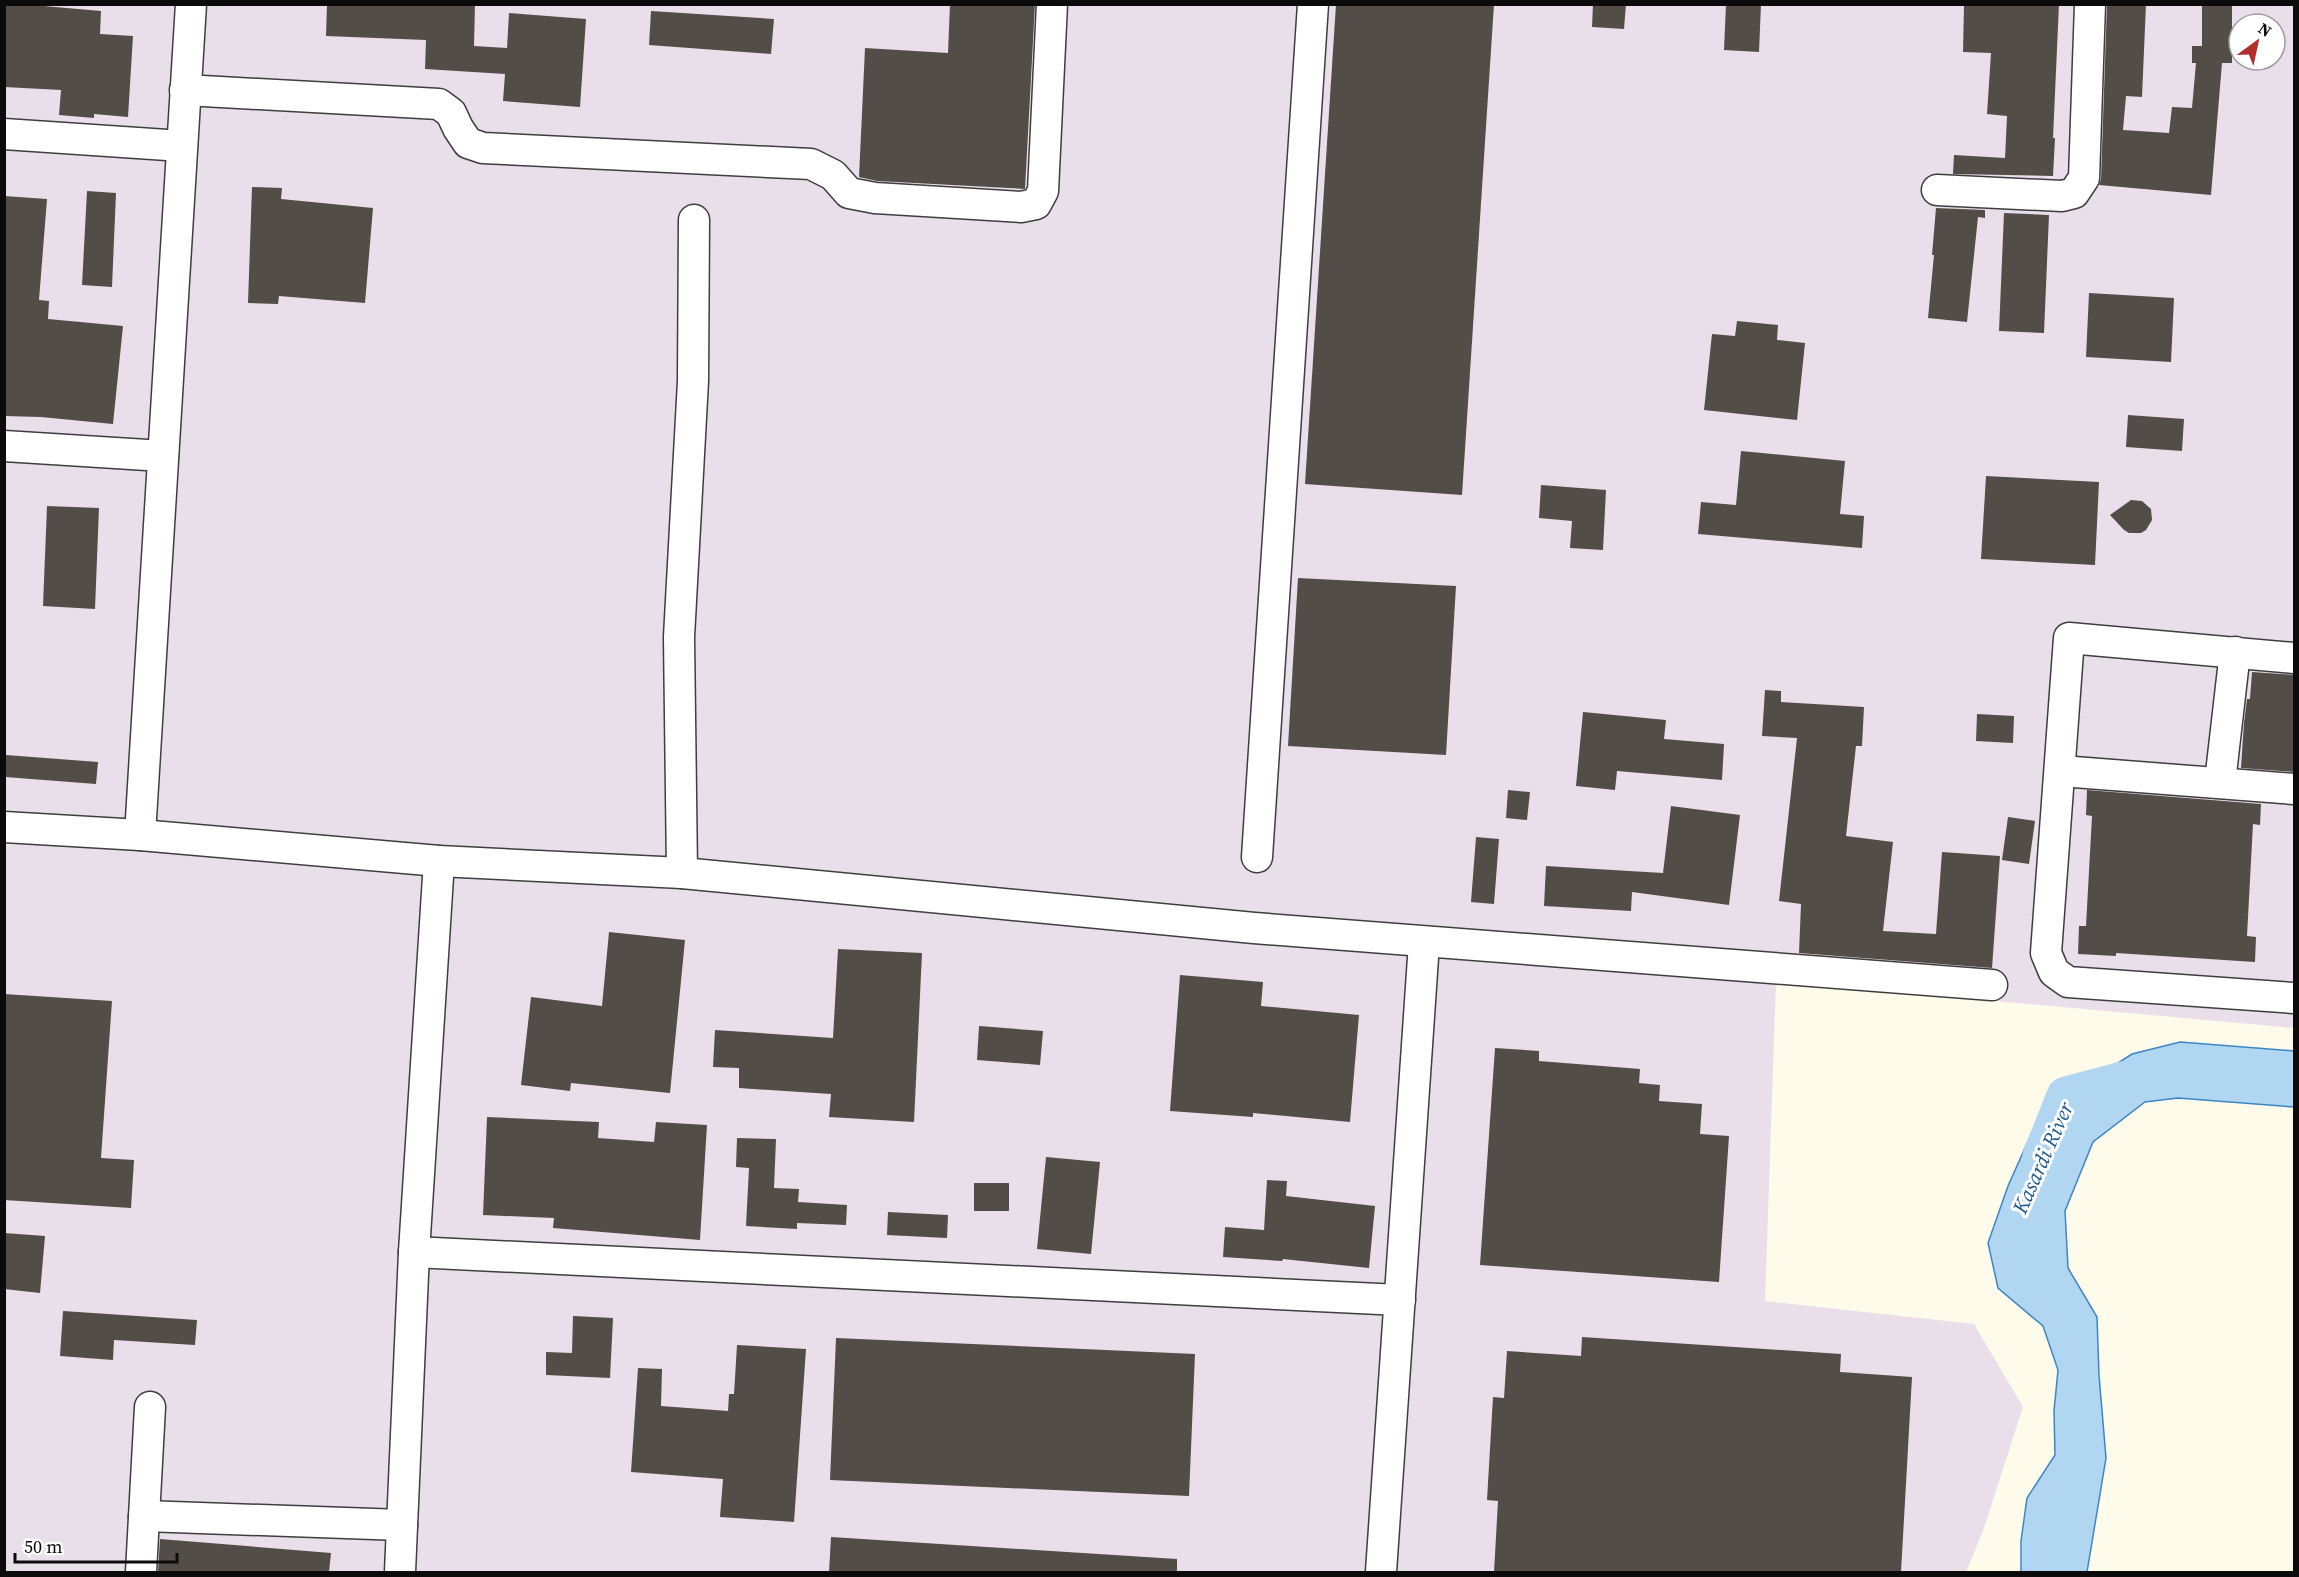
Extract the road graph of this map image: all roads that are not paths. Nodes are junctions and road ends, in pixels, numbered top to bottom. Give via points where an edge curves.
1 (191, 4) edge
2 (1052, 4) edge
3 (1312, 4) edge
4 (2090, 4) edge
5 (185, 90) junction
6 (4, 134) edge
7 (182, 146) junction
8 (1937, 190) dead end
9 (694, 220) dead end
10 (4, 446) edge
11 (163, 456) junction
12 (2235, 652) junction
13 (2295, 658) edge
14 (2061, 771) junction
15 (2220, 783) junction
16 (2295, 789) edge
17 (4, 827) edge
18 (140, 835) junction
19 (1257, 857) dead end
20 (439, 861) junction
21 (682, 873) junction
22 (1424, 943) junction
23 (1992, 985) dead end
24 (2295, 999) edge
25 (414, 1252) junction
26 (1400, 1300) junction
27 (150, 1407) dead end
28 (144, 1515) junction
29 (402, 1525) junction
30 (141, 1572) edge
31 (399, 1572) edge
32 (1381, 1572) edge

1 - 5 street
2 - 5 street via 1043,191 1036,204 1021,207 849,193 833,175 811,164 483,148 468,143 451,113 439,104
3 - 19 street
4 - 8 street via 2084,178 2073,192 2062,196
5 - 7 street
6 - 7 street
7 - 11 street
9 - 21 street via 693,381 679,637
10 - 11 street
11 - 18 street
12 - 13 street
12 - 14 street via 2069,638
12 - 15 street
14 - 15 street
14 - 24 street via 2046,953 2054,972 2068,982
15 - 16 street
17 - 18 street
18 - 20 street
20 - 21 street
20 - 25 street
21 - 22 street
22 - 23 street
22 - 26 street
25 - 26 street
25 - 29 street
26 - 32 street
27 - 28 street
28 - 29 street
28 - 30 street
29 - 31 street

